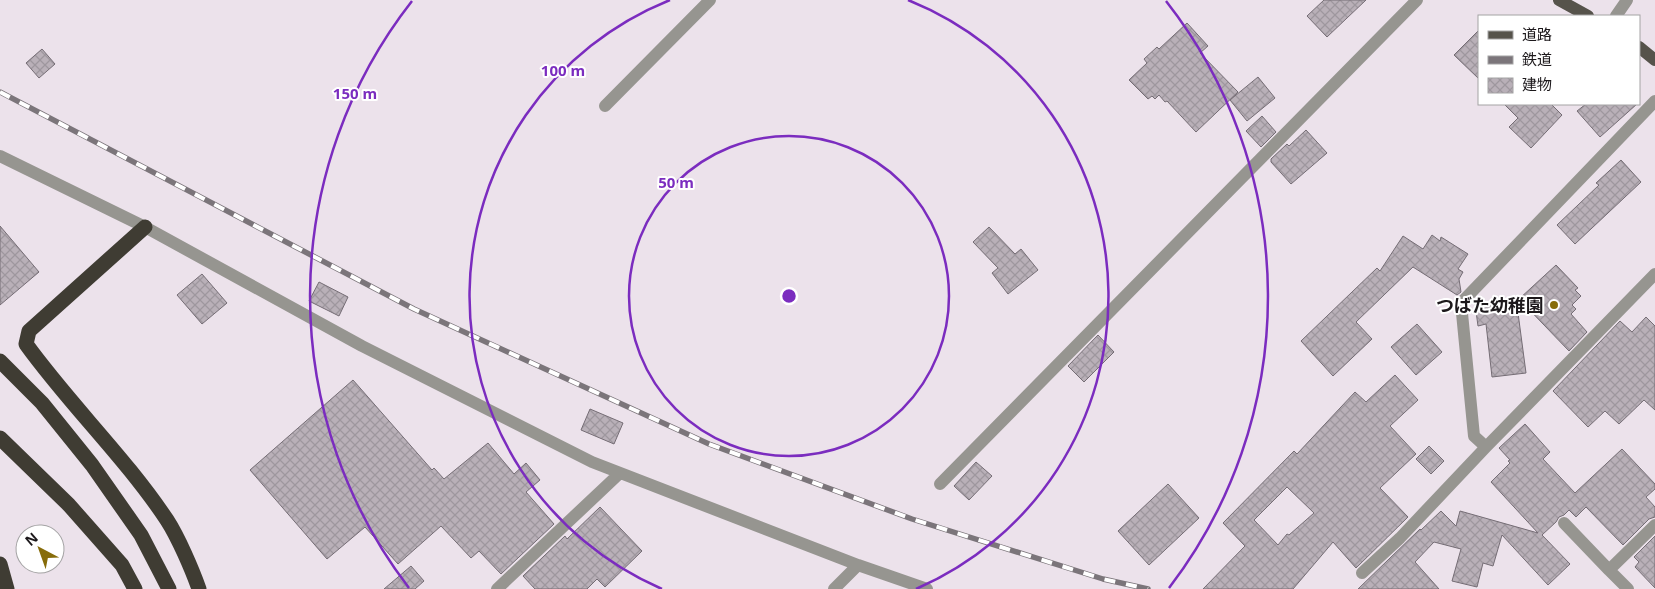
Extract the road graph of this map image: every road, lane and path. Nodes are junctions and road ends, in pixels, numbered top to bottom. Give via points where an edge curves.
1 (710, 0) edge
2 (1417, 0) edge
3 (1559, 0) edge
4 (1627, 0) edge
5 (1586, 15) edge
6 (1617, 15) edge
7 (1640, 48) edge
8 (1655, 60) edge
9 (1655, 101) edge
10 (605, 106) dead end
11 (0, 156) edge
12 (145, 227) junction
13 (1655, 274) edge
14 (0, 361) edge
15 (0, 438) edge
16 (1486, 447) junction
17 (620, 473) junction
18 (940, 484) dead end
19 (1564, 523) dead end
20 (1655, 525) edge
21 (0, 564) edge
22 (858, 565) junction
23 (1609, 570) junction
24 (1362, 573) dead end
25 (0, 581) edge
26 (6, 589) edge
27 (135, 589) edge
28 (169, 589) edge
29 (199, 589) edge
30 (497, 589) edge
31 (834, 589) edge
32 (927, 589) edge
33 (1628, 589) edge

1 - 10 street
2 - 18 street
3 - 5 main road
4 - 6 street
7 - 8 main road
9 - 16 street via 1461,304 1474,436
11 - 12 street
12 - 17 street via 362,346
12 - 29 highway via 29,331 26,344 116,451 168,522
13 - 16 street
14 - 28 highway via 42,403 92,465 141,535
15 - 27 highway via 70,506 122,565
16 - 24 street via 1400,538
17 - 22 street
17 - 30 street
19 - 23 street
20 - 23 street
21 - 26 highway
22 - 31 street
22 - 32 street
23 - 33 street
25 - 26 highway

